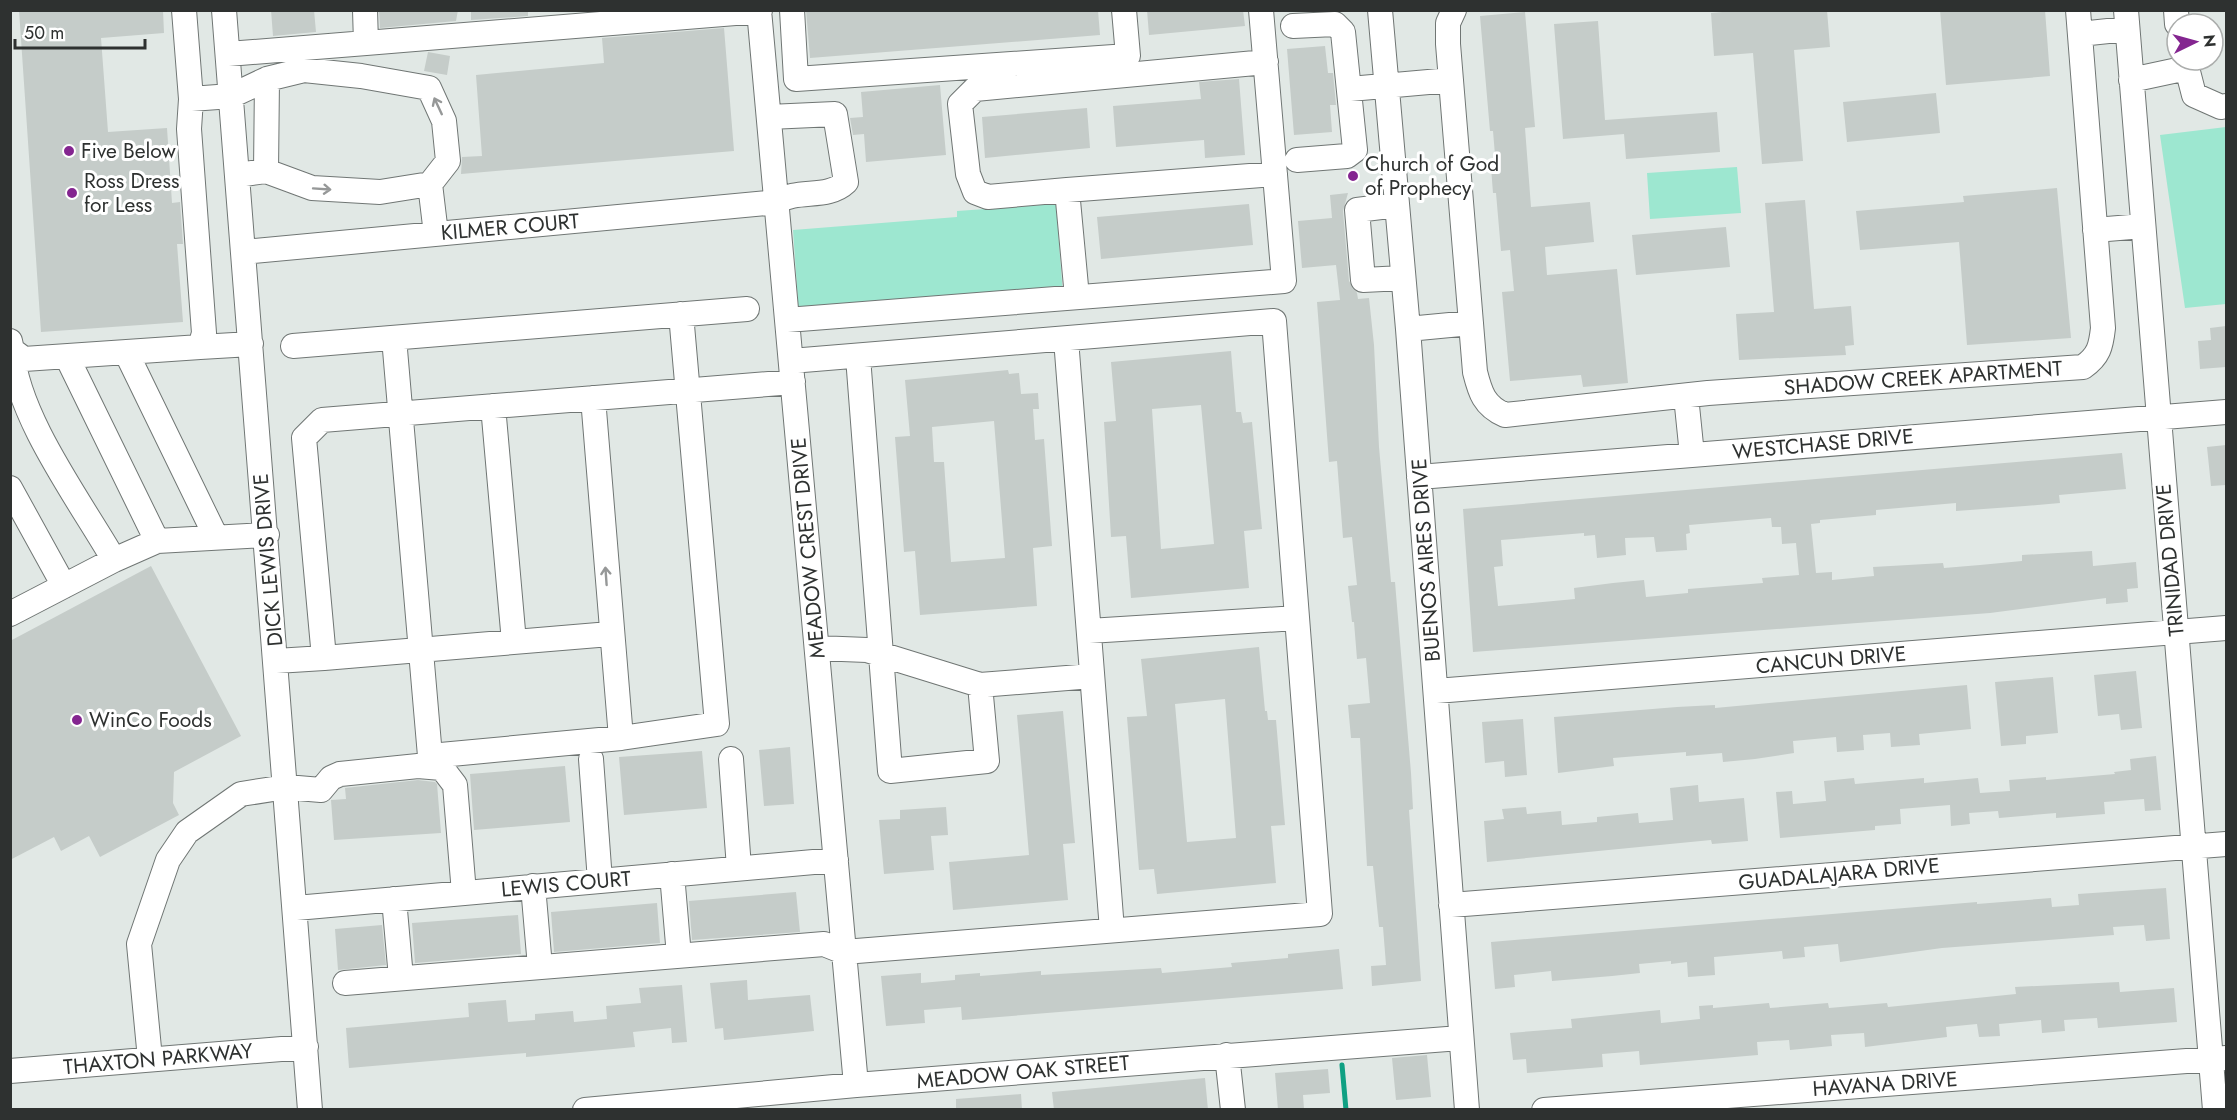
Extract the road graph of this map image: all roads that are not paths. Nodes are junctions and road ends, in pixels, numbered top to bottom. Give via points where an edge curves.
1 (184, 10) edge
2 (224, 10) edge
3 (365, 10) edge
4 (792, 10) edge
5 (1124, 10) edge
6 (1261, 10) edge
7 (1380, 10) edge
8 (1454, 10) edge
9 (759, 11) edge
10 (2126, 20) edge
11 (2079, 22) edge
12 (1293, 26) dead end
13 (366, 43) junction
14 (228, 54) junction
15 (1266, 62) junction
16 (2165, 70) edge
17 (2188, 72) edge
18 (267, 79) junction
19 (1451, 80) junction
20 (2131, 80) junction
21 (1386, 86) junction
22 (1350, 89) junction
23 (231, 96) junction
24 (191, 99) junction
25 (2226, 106) edge
26 (769, 117) junction
27 (1297, 160) dead end
28 (267, 171) junction
29 (1275, 174) junction
30 (238, 175) junction
31 (430, 184) junction
32 (1067, 190) junction
33 (777, 202) junction
34 (1397, 205) junction
35 (2143, 226) junction
36 (2095, 230) junction
37 (435, 234) junction
38 (244, 252) junction
39 (1403, 278) junction
40 (1077, 297) junction
41 (747, 309) dead end
42 (681, 314) junction
43 (787, 320) junction
44 (1471, 323) junction
45 (1408, 329) junction
46 (394, 338) junction
47 (1066, 339) junction
48 (251, 344) junction
49 (11, 346) edge
50 (293, 346) dead end
51 (200, 347) junction
52 (126, 352) junction
53 (67, 357) junction
54 (858, 357) junction
55 (792, 372) junction
56 (688, 390) junction
57 (1686, 396) junction
58 (593, 398) junction
59 (493, 406) junction
60 (2226, 412) edge
61 (400, 414) junction
62 (2159, 417) junction
63 (1692, 455) junction
64 (1419, 477) junction
65 (10, 488) edge
66 (267, 535) junction
67 (216, 537) junction
68 (157, 541) junction
69 (114, 560) junction
70 (64, 586) junction
71 (13, 606) edge
72 (1297, 618) junction
73 (2226, 628) edge
74 (1089, 631) junction
75 (2176, 632) junction
76 (610, 634) junction
77 (514, 642) junction
78 (817, 648) junction
79 (421, 650) junction
80 (880, 654) junction
81 (324, 658) junction
82 (276, 661) junction
83 (1092, 676) junction
84 (980, 685) junction
85 (1436, 691) junction
86 (621, 738) junction
87 (430, 756) junction
88 (591, 759) dead end
89 (731, 759) dead end
90 (329, 764) dead end
91 (286, 787) junction
92 (2226, 844) edge
93 (2194, 846) junction
94 (836, 860) junction
95 (739, 868) junction
96 (672, 874) junction
97 (600, 880) junction
98 (533, 886) junction
99 (464, 893) junction
100 (394, 899) junction
101 (1451, 905) junction
102 (296, 908) junction
103 (1112, 930) junction
104 (844, 952) junction
105 (679, 956) junction
106 (540, 967) junction
107 (401, 978) junction
108 (345, 983) dead end
109 (1460, 1038) junction
110 (306, 1047) junction
111 (1227, 1055) junction
112 (2219, 1058) edge
113 (150, 1059) junction
114 (10, 1071) edge
115 (856, 1085) junction
116 (310, 1110) edge
117 (585, 1110) edge
118 (1233, 1110) edge
119 (1467, 1110) edge
120 (1544, 1110) edge
121 (2216, 1110) edge

1 - 24 street
2 - 14 street, DICK LEWIS DRIVE
3 - 13 street
4 - 5 street via 796,79 1128,56
6 - 15 street
7 - 21 street, BUENOS AIRES DRIVE
8 - 19 street, SHADOW CREEK APARTMENT via 1449,24
9 - 13 street
9 - 26 street, MEADOW CREST DRIVE
10 - 11 street
10 - 20 street, TRINIDAD DRIVE
11 - 36 street, SHADOW CREEK APARTMENT
12 - 22 street via 1335,24 1343,32
13 - 14 street
14 - 23 street, DICK LEWIS DRIVE
15 - 29 street
15 - 32 street via 975,89 960,104 968,174 975,192 988,197
16 - 20 street
17 - 25 street via 2194,95
18 - 23 street
18 - 28 street
31 -> 18 street via 448,161 444,121 429,88 304,70
19 - 21 street
19 - 44 street, SHADOW CREEK APARTMENT
20 - 35 street, TRINIDAD DRIVE
21 - 22 street
21 - 34 street, BUENOS AIRES DRIVE
22 - 27 street via 1355,150 1347,156
23 - 24 street
23 - 30 street, DICK LEWIS DRIVE
24 - 51 street via 189,129 204,333
26 - 33 street, MEADOW CREST DRIVE
26 - 33 street, KILMER COURT via 835,114 846,182 837,190 786,197
28 - 30 street
28 -> 31 street via 312,188 380,192
29 - 32 street
29 - 40 street via 1284,281
30 - 38 street, DICK LEWIS DRIVE
31 - 37 street
32 - 40 street
33 - 37 street, KILMER COURT
33 - 43 street, MEADOW CREST DRIVE
34 - 39 street, BUENOS AIRES DRIVE
34 - 39 street via 1357,210 1364,280
35 - 36 street
35 - 62 street, TRINIDAD DRIVE
36 - 57 street, SHADOW CREEK APARTMENT via 2103,328 2101,346 2084,367
37 - 38 street, KILMER COURT
38 - 48 street, DICK LEWIS DRIVE
39 - 45 street, BUENOS AIRES DRIVE
40 - 43 street
41 - 42 street
42 - 46 street
42 - 56 street
43 - 55 street, MEADOW CREST DRIVE
44 - 45 street
44 - 57 street, SHADOW CREEK APARTMENT via 1480,396 1505,415
45 - 64 street, BUENOS AIRES DRIVE
46 - 50 street
46 - 61 street
47 - 54 street
47 - 72 street via 1274,321
47 - 74 street
48 - 51 street
48 - 66 street, DICK LEWIS DRIVE
49 - 53 street via 24,359
49 - 69 street via 14,376 43,440
51 - 52 street
52 - 53 street
52 - 67 street
53 - 68 street
54 - 55 street
54 - 80 street
55 - 56 street
55 - 78 street, MEADOW CREST DRIVE
56 - 58 street
56 - 86 street via 717,724
57 - 63 street
58 - 59 street
76 -> 58 street
59 - 61 street
59 - 77 street
60 - 62 street, WESTCHASE DRIVE
61 - 79 street
61 - 81 street via 322,420 304,438
62 - 63 street, WESTCHASE DRIVE
62 - 75 street, TRINIDAD DRIVE
63 - 64 street, WESTCHASE DRIVE
64 - 85 street, BUENOS AIRES DRIVE
65 - 70 street
66 - 67 street
66 - 82 street, DICK LEWIS DRIVE
67 - 68 street
68 - 69 street
69 - 70 street
70 - 71 street
72 - 74 street
72 - 103 street via 1320,914
73 - 75 street, CANCUN DRIVE
74 - 83 street
75 - 85 street, CANCUN DRIVE
75 - 93 street, TRINIDAD DRIVE
76 - 77 street
76 - 86 street
77 - 79 street
78 - 80 street
78 - 94 street, MEADOW CREST DRIVE
79 - 81 street
79 - 87 street
80 - 84 street
80 - 84 street via 890,771 987,761
81 - 82 street
82 - 91 street, DICK LEWIS DRIVE
83 - 84 street
83 - 103 street
85 - 101 street, BUENOS AIRES DRIVE
86 - 87 street
87 - 90 street
88 - 97 street
89 - 95 street
91 - 99 street via 321,790 340,774 418,766 442,768 455,785
91 - 102 street, DICK LEWIS DRIVE
91 - 113 street via 241,794 187,832 168,860 139,944
92 - 93 street, GUADALAJARA DRIVE
93 - 101 street, GUADALAJARA DRIVE
93 - 112 street, TRINIDAD DRIVE
94 - 95 street, LEWIS COURT
94 - 104 street, MEADOW CREST DRIVE
95 - 96 street, LEWIS COURT
96 - 97 street, LEWIS COURT
96 - 105 street
97 - 98 street, LEWIS COURT
98 - 99 street, LEWIS COURT
98 - 106 street
99 - 100 street, LEWIS COURT
100 - 102 street, LEWIS COURT
100 - 107 street
101 - 109 street, BUENOS AIRES DRIVE
102 - 110 street, DICK LEWIS DRIVE
103 - 104 street
104 - 105 street via 824,944
104 - 115 street, MEADOW CREST DRIVE
105 - 106 street
106 - 107 street
107 - 108 street
109 - 111 street, MEADOW OAK STREET
109 - 119 street, BUENOS AIRES DRIVE
110 - 113 street, THAXTON PARKWAY
110 - 116 street, DICK LEWIS DRIVE
111 - 115 street, MEADOW OAK STREET
111 - 118 street
112 - 120 street, HAVANA DRIVE
112 - 121 street, TRINIDAD DRIVE
113 - 114 street, THAXTON PARKWAY
115 - 117 street, MEADOW OAK STREET

